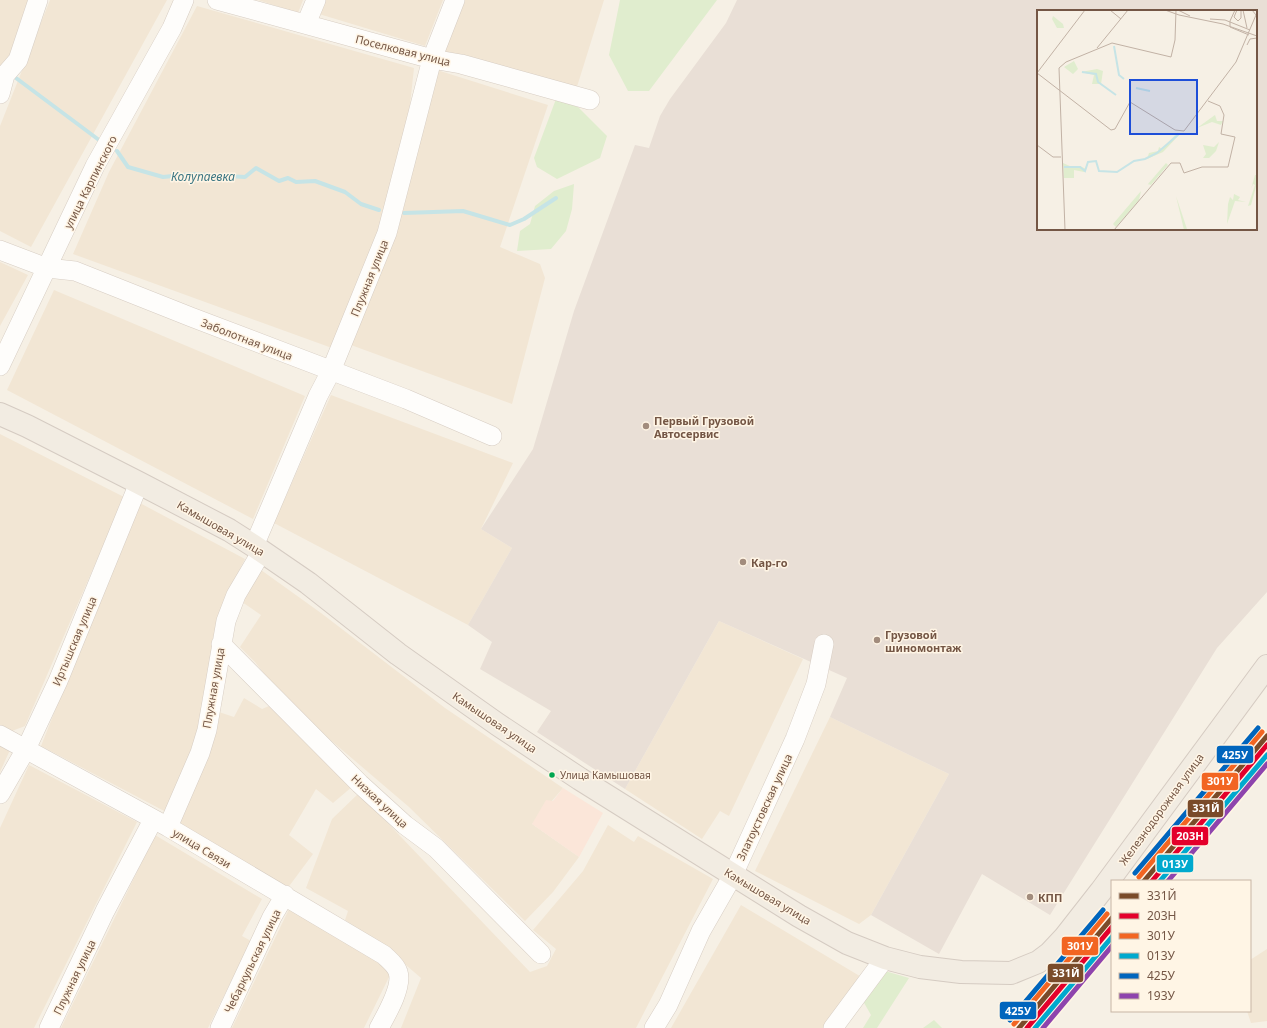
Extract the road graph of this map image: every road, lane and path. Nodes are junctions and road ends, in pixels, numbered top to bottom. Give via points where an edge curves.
1 (38, 0) edge
2 (184, 0) edge
3 (217, 0) edge
4 (316, 0) edge
5 (455, 0) edge
6 (306, 24) junction
7 (432, 59) junction
8 (0, 94) edge
9 (590, 100) dead end
10 (0, 250) edge
11 (47, 268) junction
12 (0, 366) edge
13 (331, 371) junction
14 (0, 414) edge
15 (492, 436) dead end
16 (139, 483) junction
17 (258, 548) junction
18 (221, 644) junction
19 (824, 644) dead end
20 (1267, 666) edge
21 (0, 735) edge
22 (26, 748) junction
23 (0, 794) edge
24 (161, 823) junction
25 (733, 875) junction
26 (260, 882) junction
27 (285, 896) junction
28 (272, 917) junction
29 (541, 954) dead end
30 (885, 958) junction
31 (1011, 973) joint
32 (49, 1028) edge
33 (220, 1028) edge
34 (379, 1028) edge
35 (654, 1028) edge
36 (833, 1028) edge

1 - 8 street via 18,60 5,75
2 - 11 street, улица Карпинского via 172,28 96,166
3 - 6 street, Поселковая улица
4 - 6 street
5 - 7 street, Плужная улица
6 - 7 street, Поселковая улица
7 - 9 street, Поселковая улица via 461,64
7 - 13 street, Плужная улица via 387,233
10 - 11 street, Заболотная улица
11 - 12 street, улица Карпинского
11 - 13 street, Заболотная улица via 75,271
13 - 15 street, Заболотная улица via 406,399
13 - 17 street, Плужная улица via 318,396
14 - 16 main road, Камышовая улица
16 - 17 main road, Камышовая улица
16 - 22 street, Иртышская улица via 58,681
17 - 18 street, Плужная улица via 236,595
17 - 25 main road, Камышовая улица via 441,685 556,764
18 - 24 street, Плужная улица via 202,747
18 - 29 street, Низкая улица via 360,784 405,825 436,848
19 - 25 street, Златоустовская улица via 816,684 795,740
20 - 31 main road, Железнодорожная улица via 1065,937 1038,962
21 - 22 street, улица Связи
22 - 23 street, Иртышская улица
22 - 24 street, улица Связи
24 - 26 street, улица Связи
24 - 32 street, Плужная улица via 105,912
25 - 30 main road, Камышовая улица via 846,943
25 - 35 street, Златоустовская улица via 701,931 668,1005
26 - 27 street, улица Связи
26 - 28 street
27 - 28 street, Чебаркульская улица
27 - 34 street, улица Связи via 384,955 398,970 395,996
28 - 33 street, Чебаркульская улица
30 - 31 main road, Камышовая улица via 960,972
30 - 36 street

